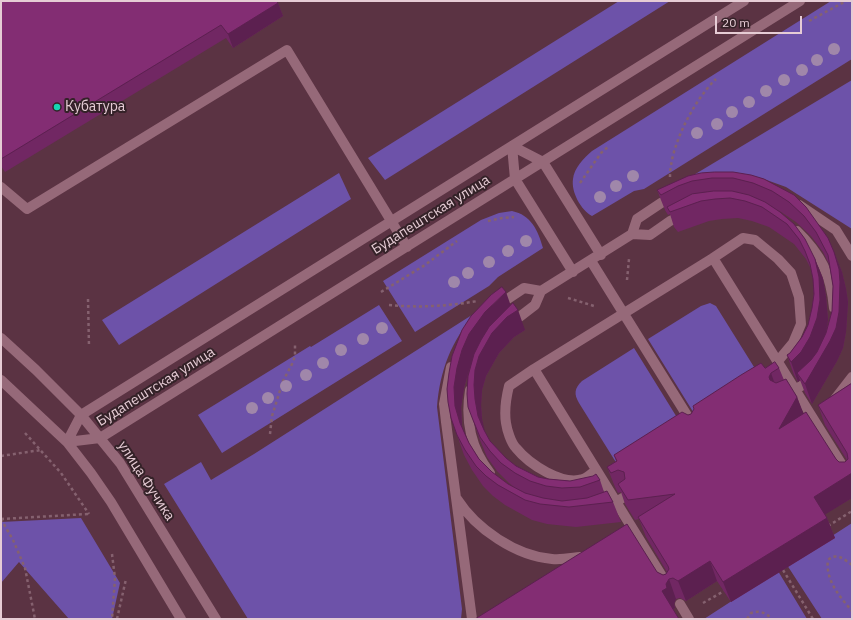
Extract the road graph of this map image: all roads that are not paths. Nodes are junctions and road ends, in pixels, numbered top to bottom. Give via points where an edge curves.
1 (744, 1) edge
2 (800, 1) edge
3 (512, 146) junction
4 (543, 162) junction
5 (515, 179) junction
6 (1, 187) edge
7 (683, 191) edge
8 (793, 201) edge
9 (694, 210) edge
10 (391, 221) junction
11 (789, 223) edge
12 (632, 234) junction
13 (407, 246) junction
14 (601, 255) junction
15 (852, 256) edge
16 (713, 258) junction
17 (591, 261) junction
18 (573, 272) junction
19 (541, 291) junction
20 (489, 312) edge
21 (624, 314) junction
22 (833, 321) edge
23 (502, 331) edge
24 (1, 338) edge
25 (454, 360) edge
26 (778, 361) junction
27 (534, 370) junction
28 (818, 370) edge
29 (852, 377) edge
30 (1, 380) edge
31 (472, 383) edge
32 (783, 397) edge
33 (834, 400) edge
34 (81, 415) junction
35 (696, 429) edge
36 (100, 438) junction
37 (68, 442) junction
38 (596, 470) junction
39 (849, 476) edge
40 (498, 483) edge
41 (626, 496) edge
42 (456, 497) junction
43 (595, 512) edge
44 (561, 569) edge
45 (670, 589) edge
46 (680, 604) edge
47 (180, 619) edge
48 (216, 619) edge
49 (472, 619) edge
50 (689, 619) edge

1 - 3 street, Будапештская улица
2 - 4 street, Будапештская улица
3 - 4 street
3 - 5 street
3 - 10 street, Будапештская улица
4 - 5 street, Будапештская улица
4 - 14 street
5 - 13 street, Будапештская улица
5 - 18 street
6 - 10 street via 27,209 287,50
7 - 12 street via 637,219
8 - 15 street via 836,230
9 - 12 street via 670,221 650,235
10 - 13 street
10 - 34 street, Будапештская улица
11 - 22 street via 803,236 828,273 833,295
12 - 14 street
13 - 36 street, Будапештская улица
14 - 17 street
16 - 21 street
16 - 26 street
16 - 26 street via 743,238 755,240 790,273 799,297 801,324 793,343
17 - 18 street
17 - 21 street
18 - 19 street
19 - 20 street via 524,288
19 - 23 street via 535,305
21 - 27 street
21 - 35 street
24 - 34 street, улица Фучика
25 - 42 street via 444,404
26 - 39 street
27 - 38 street
27 - 38 street via 509,386 505,404 506,424 515,447 530,462 550,474 569,480 583,479
28 - 32 street via 806,383
29 - 33 street
30 - 37 street
31 - 40 street via 468,403 471,436 484,464
34 - 36 street, улица Фучика
34 - 37 street, Будапештская улица
36 - 37 street, Будапештская улица
36 - 48 street, улица Фучика via 120,463
37 - 47 street via 110,502
38 - 45 street
41 - 43 street
42 - 44 street via 472,519 486,531 514,547 533,555 553,559 584,555
42 - 49 street
46 - 50 street

